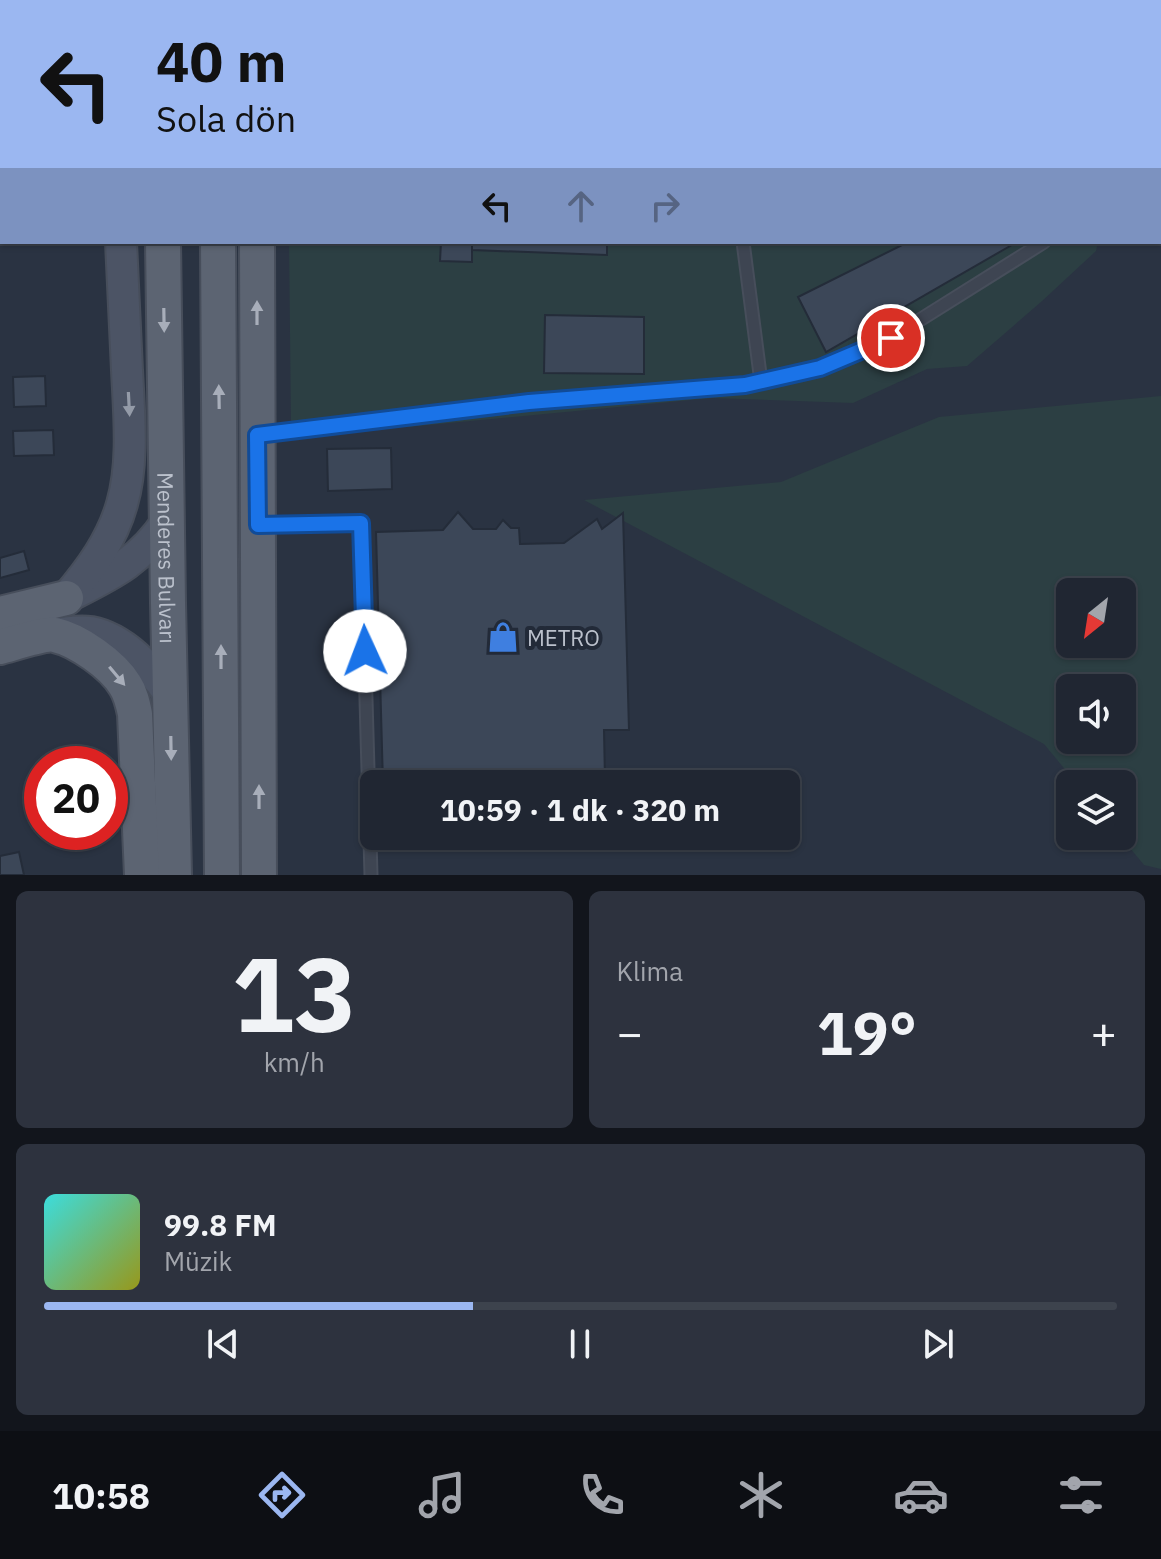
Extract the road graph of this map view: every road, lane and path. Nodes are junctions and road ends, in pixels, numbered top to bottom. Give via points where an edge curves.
1 (121, 244) edge
2 (163, 244) edge
3 (218, 244) edge
4 (257, 244) edge
5 (743, 244) edge
6 (1041, 244) edge
7 (761, 382) junction
8 (257, 435) junction
9 (167, 521) junction
10 (258, 525) junction
11 (66, 598) junction
12 (0, 614) edge
13 (52, 634) junction
14 (0, 647) edge
15 (170, 695) junction
16 (142, 875) edge
17 (174, 875) edge
18 (222, 875) edge
19 (259, 875) edge
20 (371, 875) edge

1 -> 11 main road via 130,419 127,482 110,536
2 -> 9 main road, Menderes Bulvarı
18 -> 3 main road
8 -> 4 main road
5 - 7 lane
6 - 7 lane via 891,338 820,368
7 - 8 lane via 529,402
8 - 10 main road
9 - 11 main road via 134,560
9 - 15 main road, Menderes Bulvarı
19 -> 10 main road
10 - 20 lane via 361,523
11 - 12 main road
13 - 14 main road
13 - 15 main road via 80,631 106,637 136,656
13 -> 16 main road via 112,668 131,696
15 -> 17 main road, Menderes Bulvarı

